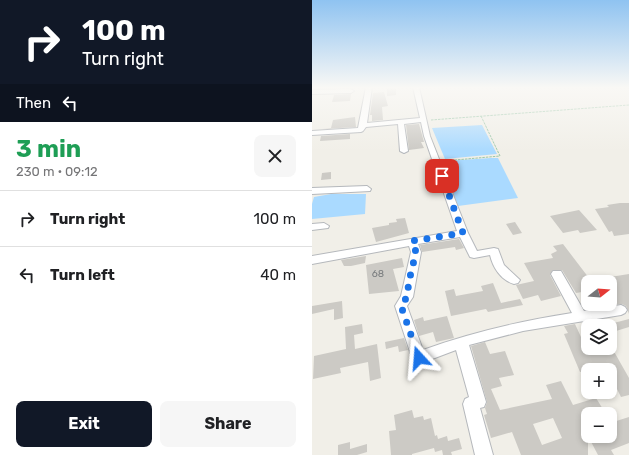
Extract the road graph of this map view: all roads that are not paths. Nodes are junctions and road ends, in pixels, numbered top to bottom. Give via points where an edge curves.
1 (366, 108) edge
2 (421, 108) edge
3 (423, 120) junction
4 (401, 122) junction
5 (363, 125) junction
6 (312, 133) edge
7 (404, 151) dead end
8 (367, 189) dead end
9 (312, 191) edge
10 (324, 226) dead end
11 (312, 227) edge
12 (463, 233) junction
13 (412, 241) junction
14 (312, 260) edge
15 (557, 274) dead end
16 (514, 280) dead end
17 (621, 310) dead end
18 (581, 317) junction
19 (461, 342) junction
20 (484, 455) edge

1 - 5 street
2 - 3 street
3 - 4 street
3 - 12 street
4 - 5 street
4 - 7 street
5 - 6 street via 361,130
8 - 9 street
10 - 11 street
12 - 13 street
12 - 16 street via 474,255 494,251 497,264
13 - 14 street
13 - 19 street via 416,252 407,297 401,306 419,358
15 - 18 street
17 - 18 street
18 - 19 street via 523,326
19 - 20 street via 478,402 471,404

